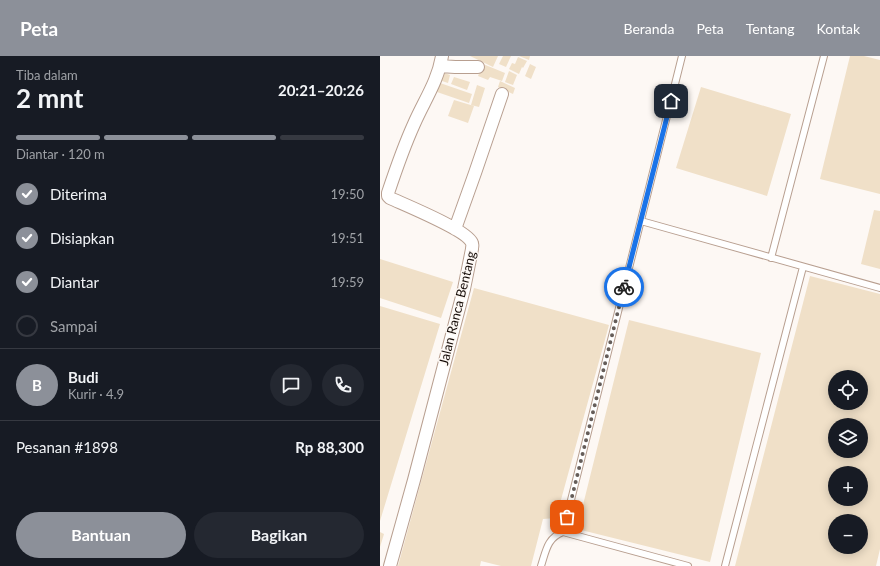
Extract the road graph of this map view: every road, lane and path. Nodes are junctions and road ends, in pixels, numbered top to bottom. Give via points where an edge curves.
1 (682, 56) edge
2 (824, 56) edge
3 (441, 61) edge
4 (478, 67) dead end
5 (502, 94) dead end
6 (641, 221) junction
7 (455, 229) junction
8 (771, 258) junction
9 (803, 267) junction
10 (880, 288) edge
11 (563, 532) junction
12 (390, 566) edge
13 (541, 566) edge
14 (688, 566) edge
15 (725, 566) edge

1 - 6 lane
2 - 8 lane
3 - 4 street via 455,67
3 - 7 street, Jalan Ranca Bentang via 435,81 403,149 388,196
5 - 7 street
6 - 8 lane
6 - 11 lane
7 - 12 street, Jalan Ranca Bentang via 473,243 472,249 464,289
8 - 9 lane
9 - 10 lane
9 - 15 lane
11 - 13 lane via 557,534 547,546
11 - 14 lane

